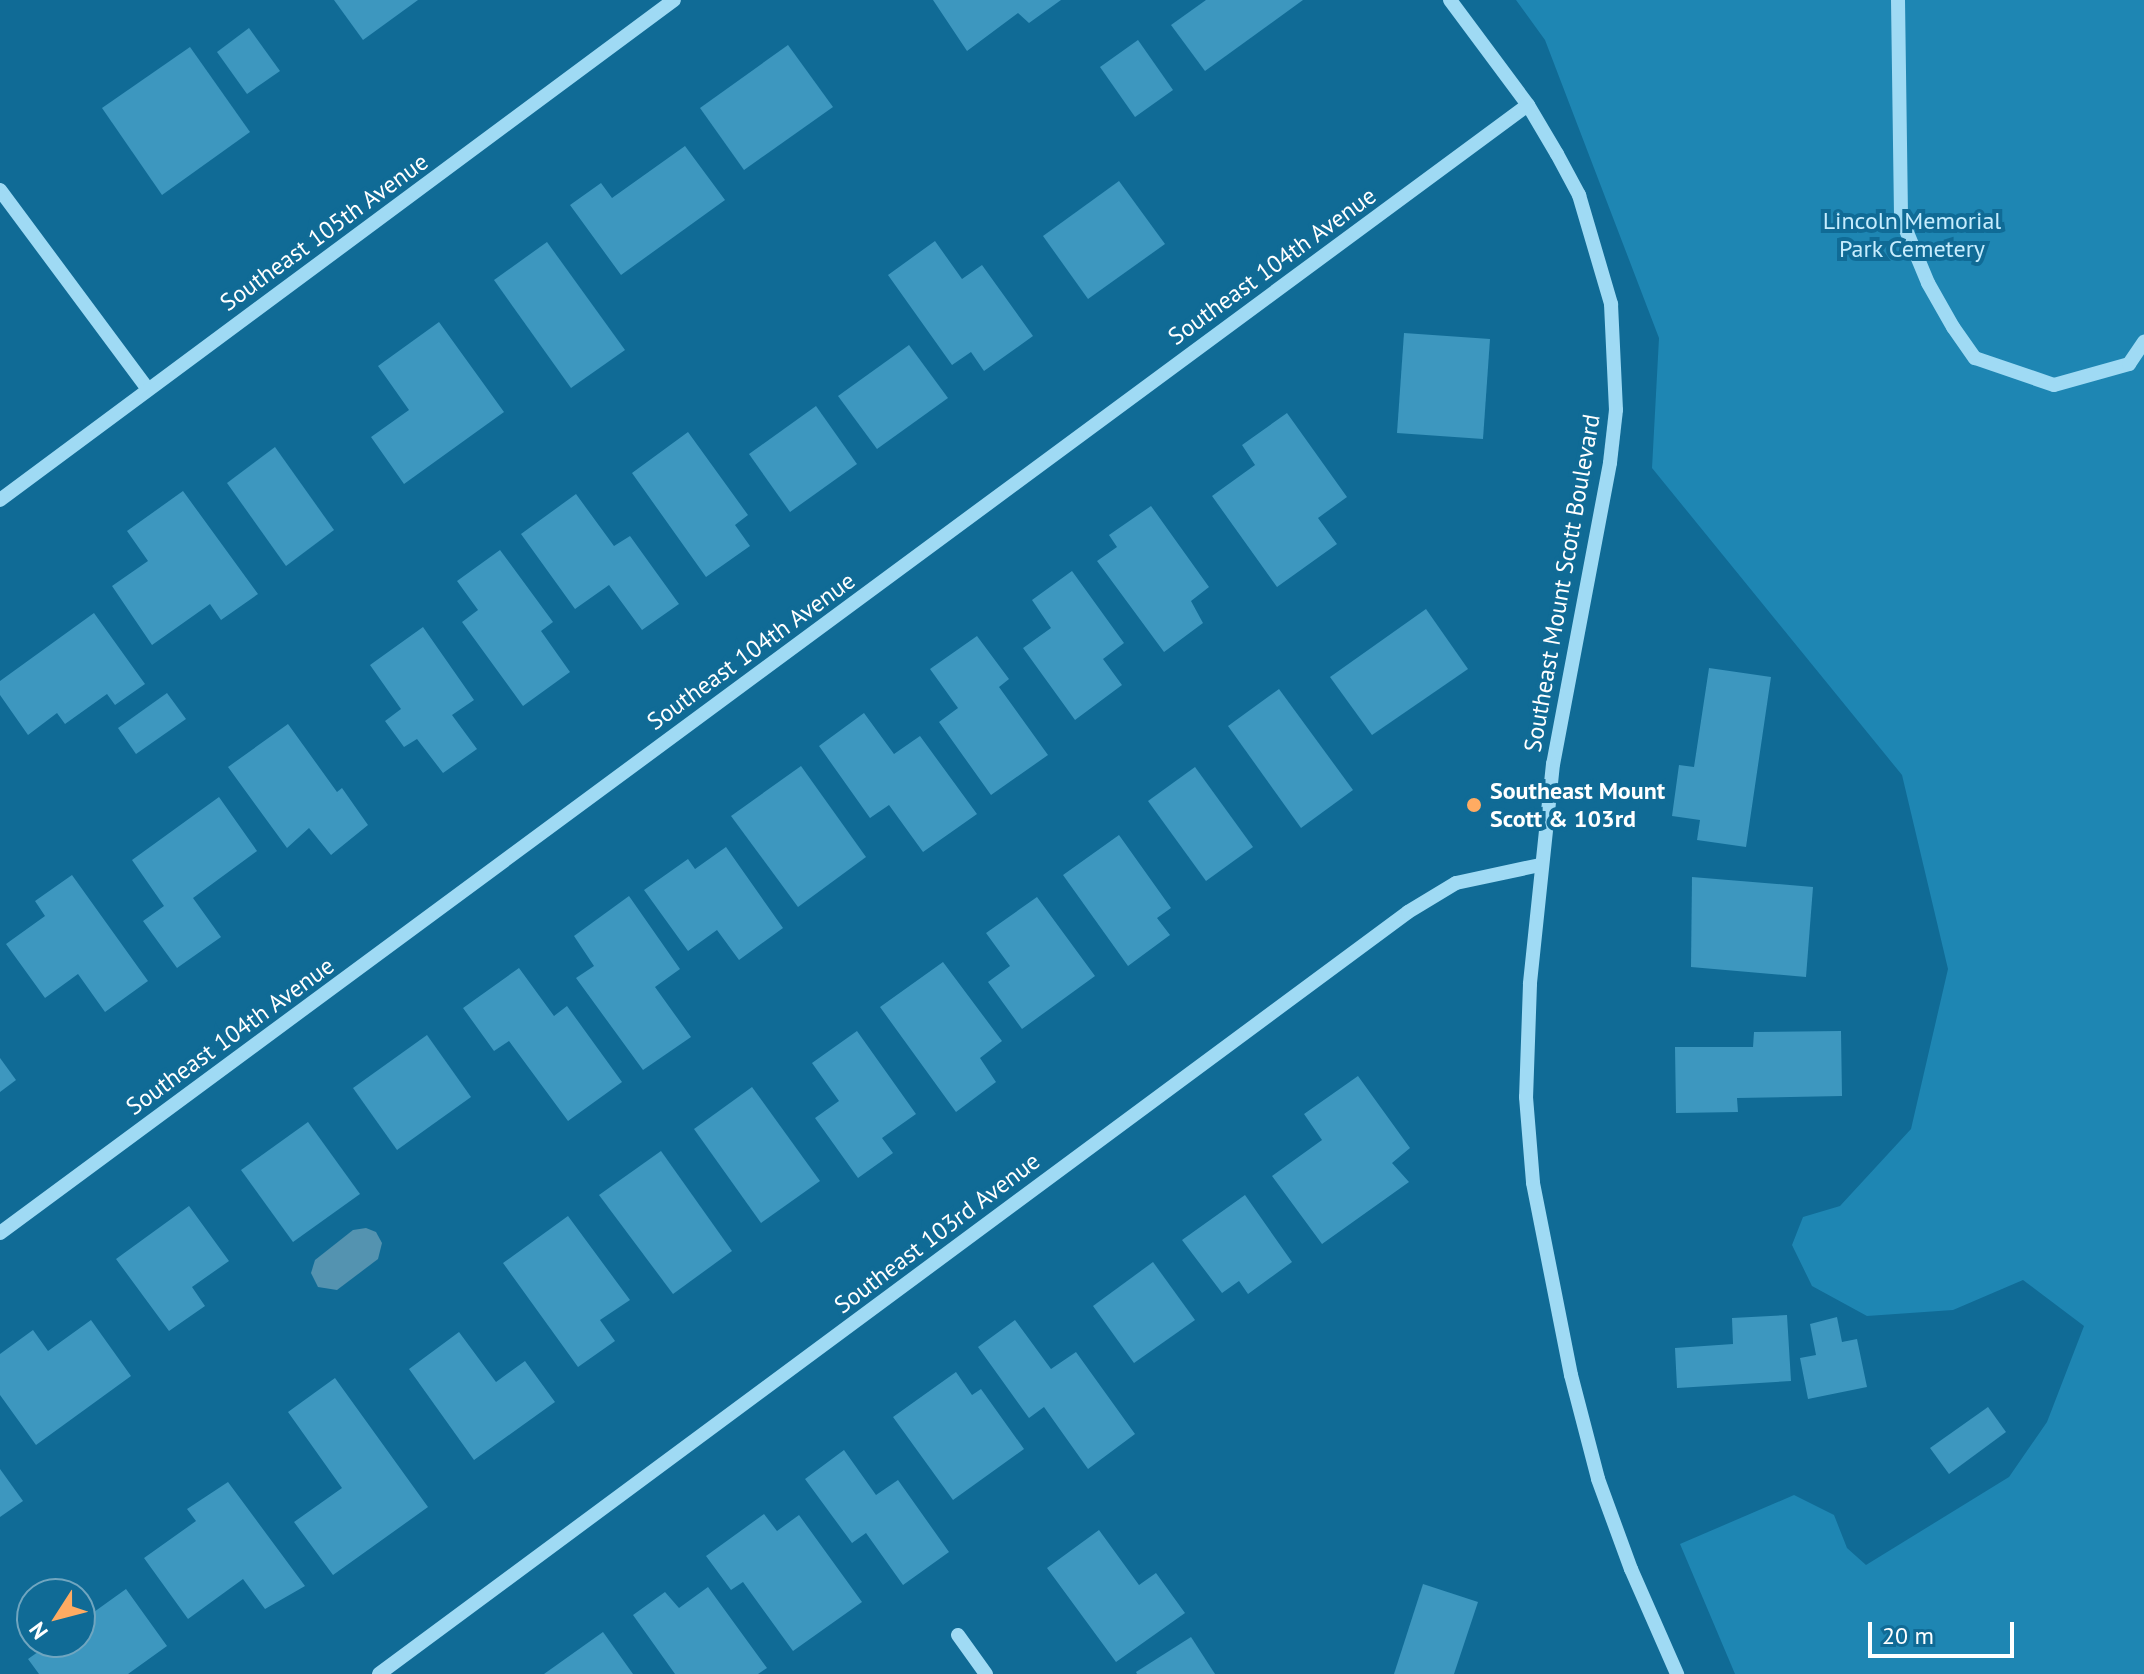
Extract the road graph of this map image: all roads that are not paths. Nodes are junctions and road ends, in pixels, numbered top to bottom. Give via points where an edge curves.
1 (674, 0) edge
2 (1450, 0) edge
3 (1898, 0) edge
4 (1528, 105) junction
5 (0, 190) edge
6 (2144, 342) edge
7 (148, 389) junction
8 (0, 500) edge
9 (1540, 865) junction
10 (0, 1233) edge
11 (958, 1635) dead end
12 (379, 1674) edge
13 (986, 1674) edge
14 (1677, 1674) edge

1 - 7 street, Southeast 105th Avenue
2 - 4 street, Southeast Mount Scott Boulevard
3 - 6 street via 1901,218 1928,283 1975,358 2054,385 2129,364
4 - 9 street, Southeast Mount Scott Boulevard via 1579,195 1597,246 1611,304 1615,396 1610,463 1553,764
4 - 10 street, Southeast 104th Avenue
5 - 7 street
7 - 8 street, Southeast 105th Avenue
9 - 12 street, Southeast 103rd Avenue via 1456,883 1408,912
9 - 14 street, Southeast Mount Scott Boulevard via 1526,1097 1533,1183 1571,1375 1598,1479
11 - 13 street

